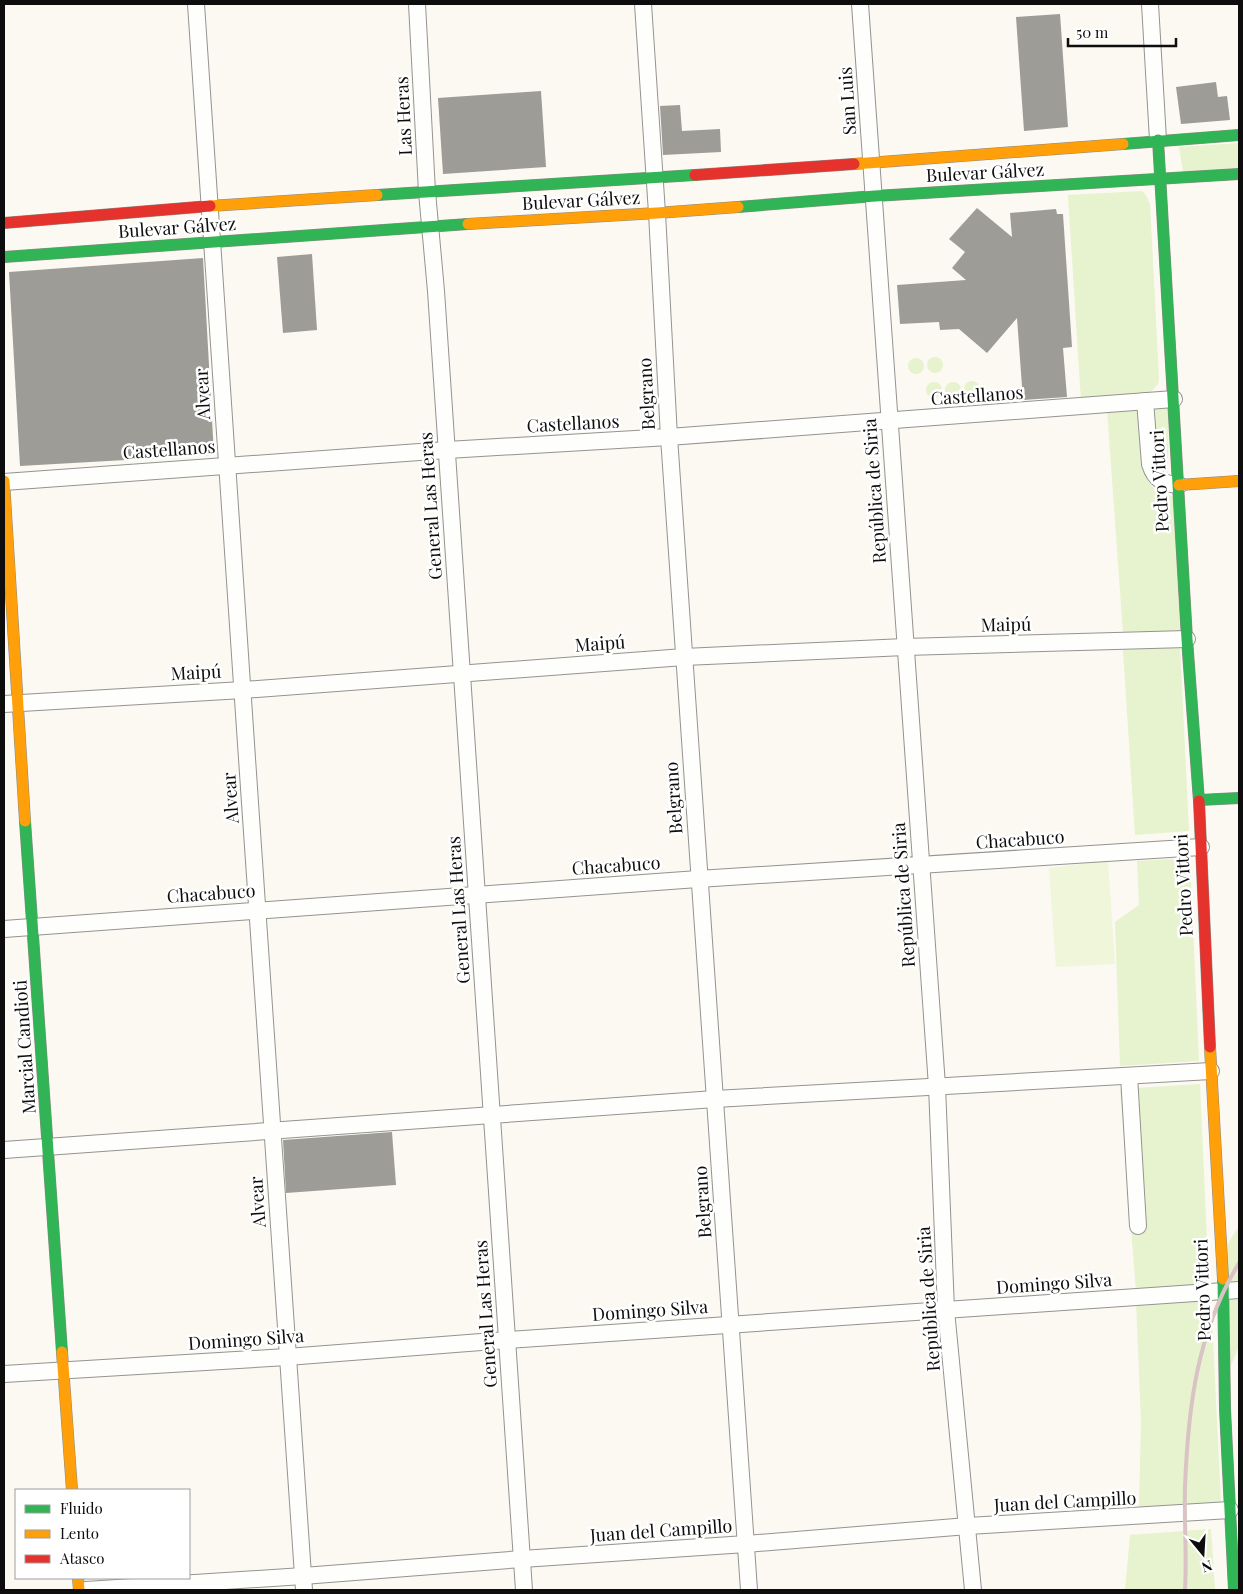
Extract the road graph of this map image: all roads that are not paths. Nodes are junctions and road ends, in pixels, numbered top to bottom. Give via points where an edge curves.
1 (196, 4) edge
2 (418, 4) edge
3 (642, 4) edge
4 (860, 4) edge
5 (1150, 4) edge
6 (1239, 135) edge
7 (1158, 140) junction
8 (872, 162) junction
9 (1239, 174) edge
10 (654, 177) junction
11 (1160, 179) junction
12 (427, 192) junction
13 (875, 196) junction
14 (210, 206) junction
15 (657, 213) junction
16 (4, 223) edge
17 (431, 226) junction
18 (213, 242) junction
19 (4, 257) edge
20 (1174, 399) junction
21 (1145, 401) junction
22 (890, 421) junction
23 (669, 437) junction
24 (446, 450) junction
25 (227, 465) junction
26 (4, 482) edge
27 (1239, 482) edge
28 (1179, 485) junction
29 (1187, 639) junction
30 (905, 646) junction
31 (684, 657) junction
32 (462, 674) junction
33 (243, 690) junction
34 (10, 704) edge
35 (1239, 798) edge
36 (1199, 800) junction
37 (1201, 847) junction
38 (921, 866) junction
39 (698, 879) junction
40 (477, 895) junction
41 (257, 910) junction
42 (33, 928) junction
43 (4, 929) edge
44 (1211, 1071) junction
45 (1129, 1076) junction
46 (937, 1086) junction
47 (715, 1099) junction
48 (492, 1115) junction
49 (273, 1131) junction
50 (48, 1147) junction
51 (4, 1150) edge
52 (1138, 1226) dead end
53 (1232, 1290) edge
54 (946, 1310) junction
55 (731, 1325) junction
56 (507, 1340) junction
57 (287, 1357) junction
58 (1237, 1366) dead end
59 (63, 1371) junction
60 (4, 1374) edge
61 (1225, 1409) junction
62 (72, 1489) edge
63 (1234, 1510) edge
64 (968, 1526) junction
65 (746, 1544) junction
66 (522, 1559) junction
67 (304, 1583) edge
68 (86, 1590) edge
69 (524, 1590) edge
70 (749, 1590) edge
71 (973, 1590) edge
72 (1234, 1590) edge

1 - 14 street, Alvear
2 - 12 street, Las Heras
3 - 10 street, Belgrano
4 - 8 street, San Luis
5 - 7 street
6 - 7 main road, Bulevar Gálvez
7 - 8 main road, Bulevar Gálvez
7 - 11 main road, Pedro Vittori
8 - 10 main road, Bulevar Gálvez
8 - 13 street, San Luis
9 - 11 main road, Bulevar Gálvez
10 - 12 main road, Bulevar Gálvez
10 - 15 street, Belgrano
11 - 13 main road, Bulevar Gálvez
11 - 20 main road, Pedro Vittori
12 - 14 main road, Bulevar Gálvez
12 - 17 street, Las Heras
13 - 15 main road, Bulevar Gálvez
13 - 22 street, República de Siria
14 - 16 main road, Bulevar Gálvez
14 - 18 street, Alvear
15 - 17 main road, Bulevar Gálvez
15 - 23 street, Belgrano
17 - 18 main road, Bulevar Gálvez
17 - 24 street, General Las Heras
18 - 19 main road, Bulevar Gálvez
18 - 25 street, Alvear
20 - 21 street, Castellanos
20 - 28 main road, Pedro Vittori
21 - 22 street, Castellanos
21 - 28 street via 1152,470 1161,481
22 - 23 street, Castellanos
22 - 30 street, República de Siria
23 - 24 street, Castellanos
23 - 31 street, Belgrano
24 - 25 street, Castellanos
24 - 32 street, General Las Heras
25 - 26 street, Castellanos
25 - 33 street, Alvear
26 - 34 main road, Marcial Candioti
27 - 28 main road
28 - 29 main road, Pedro Vittori
29 - 30 street, Maipú
29 - 36 main road, Pedro Vittori
30 - 31 street, Maipú
30 - 38 street, República de Siria
31 - 32 street, Maipú
31 - 39 street, Belgrano
32 - 33 street, Maipú
32 - 40 street, General Las Heras
33 - 34 street, Maipú
33 - 41 street, Alvear
34 - 42 main road, Marcial Candioti
35 - 36 main road
36 - 37 main road, Pedro Vittori
37 - 38 street, Chacabuco
37 - 44 main road, Pedro Vittori
38 - 39 street, Chacabuco
38 - 46 street, República de Siria
39 - 40 street, Chacabuco
39 - 47 street, Belgrano
40 - 41 street, Chacabuco
40 - 48 street, General Las Heras
41 - 42 street, Chacabuco
41 - 49 street, Alvear
42 - 43 street, Chacabuco
42 - 50 main road, Marcial Candioti
44 - 45 street
44 - 53 main road, Pedro Vittori
45 - 46 street
45 - 52 street
46 - 47 street
46 - 54 street, República de Siria
47 - 48 street
47 - 55 street, Belgrano
48 - 49 street
48 - 56 street, General Las Heras
49 - 50 street
49 - 57 street, Alvear
50 - 51 street
50 - 59 main road, Marcial Candioti
53 - 54 street, Domingo Silva
53 - 61 main road, Pedro Vittori
54 - 55 street, Domingo Silva
54 - 64 street, República de Siria
55 - 56 street, Domingo Silva
55 - 65 street, Belgrano
56 - 57 street, Domingo Silva
56 - 66 street, General Las Heras
57 - 59 street, Domingo Silva
57 - 67 street, Alvear
58 - 61 main road
59 - 60 street, Domingo Silva
59 - 62 main road, Marcial Candioti
61 - 63 main road, Pedro Vittori
63 - 64 street, Juan del Campillo
63 - 72 main road, Pedro Vittori
64 - 65 street, Juan del Campillo
64 - 71 street, República de Siria
65 - 66 street, Juan del Campillo
65 - 70 street, Belgrano
66 - 67 street, Juan del Campillo
66 - 69 street, General Las Heras
67 - 68 street, Juan del Campillo

